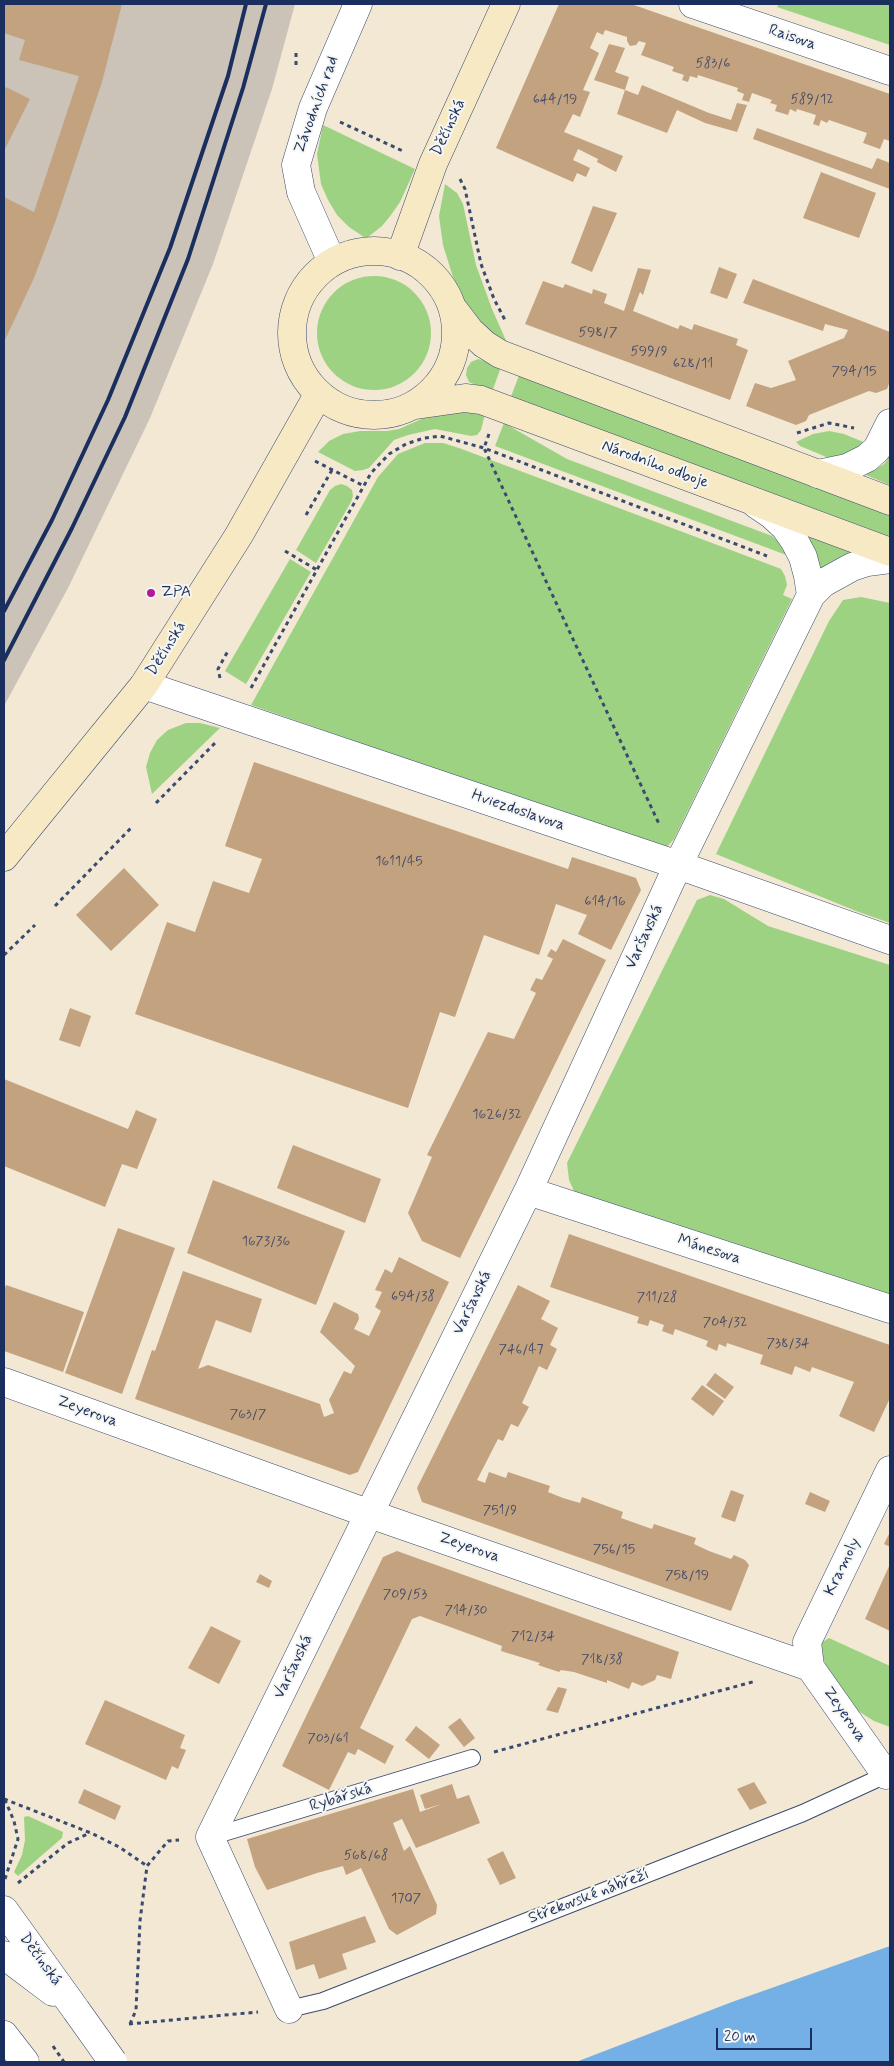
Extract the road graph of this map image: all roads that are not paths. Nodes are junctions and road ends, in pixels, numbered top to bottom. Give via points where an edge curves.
1 (358, 4) edge
2 (506, 4) edge
3 (693, 4) edge
4 (890, 71) edge
5 (400, 256) junction
6 (332, 262) junction
7 (454, 310) junction
8 (318, 395) junction
9 (416, 404) junction
10 (886, 431) edge
11 (818, 474) junction
12 (744, 498) junction
13 (890, 501) edge
14 (890, 552) edge
15 (890, 560) edge
16 (811, 595) junction
17 (144, 685) junction
18 (4, 857) edge
19 (678, 865) junction
20 (890, 940) edge
21 (528, 1191) junction
22 (890, 1310) edge
23 (4, 1382) edge
24 (890, 1470) edge
25 (370, 1514) junction
26 (810, 1667) junction
27 (472, 1758) road end
28 (888, 1774) edge
29 (210, 1837) junction
30 (8, 1898) edge
31 (4, 1955) edge
32 (289, 2009) joint
33 (76, 2010) junction
34 (113, 2062) edge

1 - 6 street, Závodních rad via 313,108 296,165 301,192
2 - 5 main road, Děčínská via 433,164
3 - 4 street, Raisova
5 - 6 main road via 364,251
5 - 7 main road via 409,258 429,272 444,289
6 - 8 main road via 310,281 292,319 291,340 296,361 304,379
7 - 9 main road via 457,333 454,356 441,381
7 - 11 main road via 470,331 500,354
8 - 9 main road via 355,414 376,416 397,413
8 - 17 main road, Děčínská via 239,535
9 - 12 main road, Národního odboje via 465,398 481,400
10 - 11 street via 867,458 847,468
11 - 13 main road
12 - 14 main road, Národního odboje
12 - 16 street via 772,515 794,540 803,557
15 - 16 street, Varšavská via 852,567
16 - 19 street, Varšavská
17 - 18 main road, Děčínská
17 - 19 street, Hviezdoslavova
19 - 20 street, Hviezdoslavova
19 - 21 street, Varšavská
21 - 22 street, Mánesova
21 - 25 street, Varšavská
23 - 25 street, Zeyerova
24 - 26 street, Kramoly via 807,1642
25 - 26 street, Zeyerova
25 - 29 street, Varšavská
26 - 28 street, Zeyerova
27 - 29 lane, Rybářská
28 - 32 lane, Střekovské nábřeží via 803,1813 323,2001
29 - 32 street
30 - 33 street, Děčínská
31 - 33 street
33 - 34 street, Děčínská, bridge

